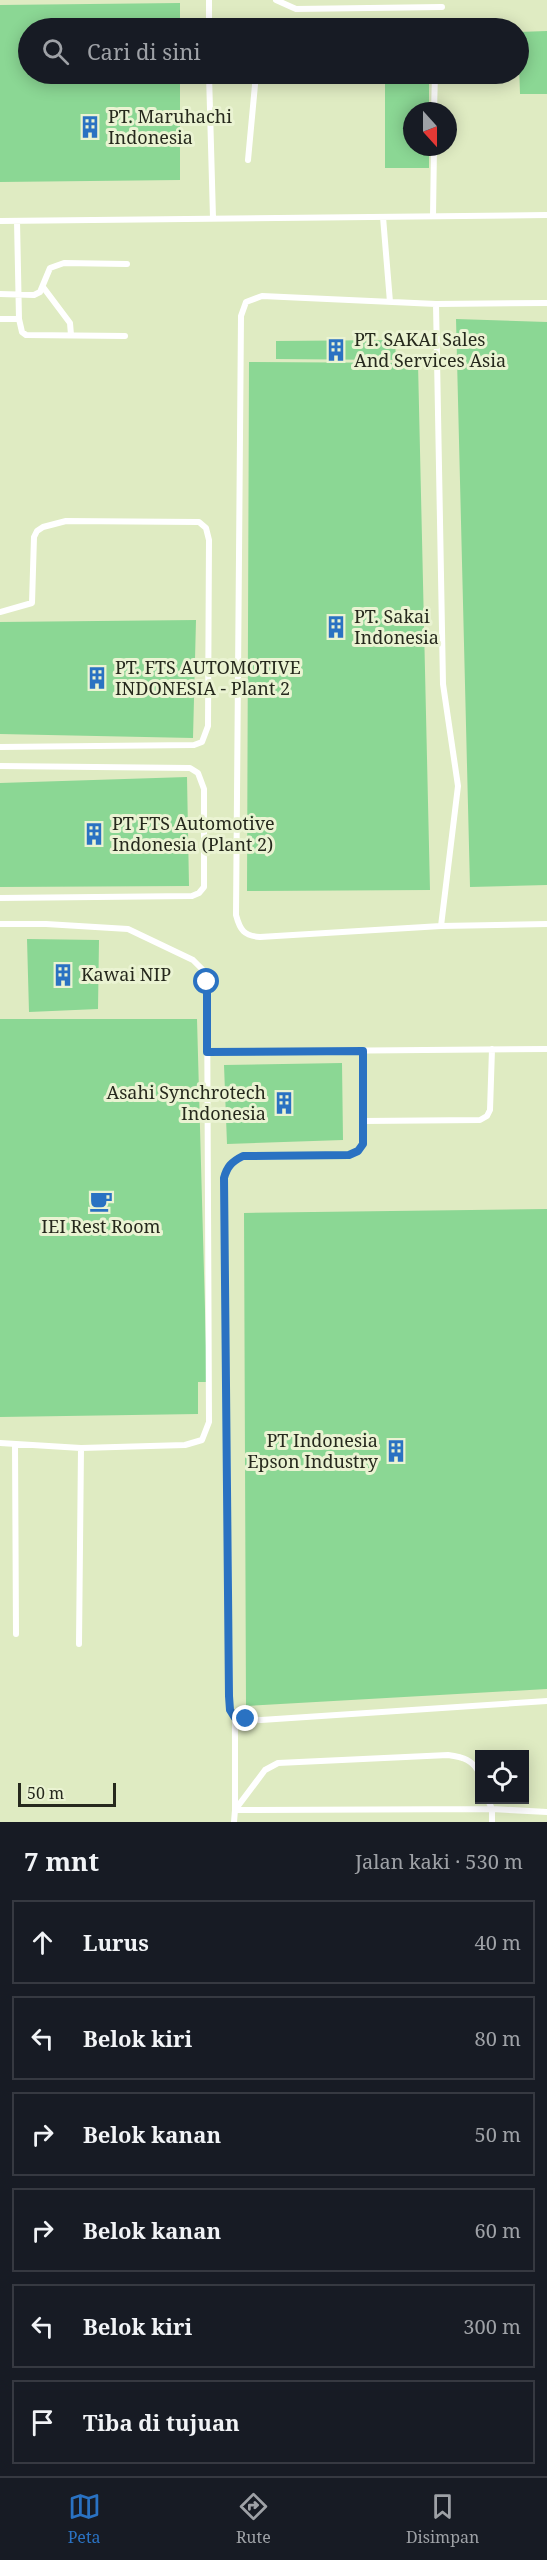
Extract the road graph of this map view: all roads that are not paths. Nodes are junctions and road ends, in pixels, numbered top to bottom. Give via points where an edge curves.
1 (209, 0) edge
2 (276, 0) edge
3 (442, 8) dead end
4 (209, 18) edge
5 (209, 84) edge
6 (255, 84) edge
7 (435, 84) edge
8 (434, 102) edge
9 (434, 156) edge
10 (248, 160) dead end
11 (547, 215) edge
12 (383, 216) junction
13 (433, 216) junction
14 (213, 218) junction
15 (17, 220) junction
16 (0, 221) edge
17 (127, 264) dead end
18 (43, 287) junction
19 (0, 294) edge
20 (19, 294) junction
21 (390, 302) junction
22 (547, 303) edge
23 (436, 304) junction
24 (0, 319) edge
25 (19, 319) junction
26 (71, 335) junction
27 (125, 336) dead end
28 (0, 612) edge
29 (0, 747) edge
30 (0, 766) edge
31 (0, 898) edge
32 (0, 924) edge
33 (547, 924) edge
34 (441, 927) junction
35 (492, 1049) junction
36 (547, 1049) edge
37 (363, 1051) junction
38 (207, 1052) junction
39 (363, 1121) junction
40 (0, 1443) edge
41 (15, 1444) junction
42 (81, 1448) junction
43 (16, 1635) dead end
44 (79, 1644) dead end
45 (547, 1701) edge
46 (235, 1718) junction
47 (475, 1769) edge
48 (490, 1804) edge
49 (492, 1809) junction
50 (235, 1810) junction
51 (547, 1812) edge
52 (234, 1822) edge
53 (492, 1822) edge

1 - 4 lane
2 - 3 lane via 296,9
5 - 14 lane
6 - 10 lane
7 - 8 lane
9 - 13 lane
11 - 13 lane
12 - 13 lane
12 - 14 lane
12 - 21 lane
14 - 15 lane
15 - 16 lane
15 - 20 lane
17 - 18 lane via 64,263 50,268
18 - 20 lane via 34,295
18 - 26 lane via 70,323
19 - 20 lane
20 - 25 lane
21 - 23 lane
21 - 34 lane via 262,296 246,302 241,316 236,915 240,929 248,936 260,937
22 - 23 lane
23 - 34 lane via 443,684 458,786
24 - 25 lane
25 - 26 lane via 26,335
26 - 27 lane
28 - 29 lane via 32,603 34,537 43,527 66,521 199,522 206,528 208,726 202,742
30 - 31 lane via 190,768 198,773 204,789 205,840 204,887 192,896
32 - 38 lane via 128,929 193,960 207,982
33 - 34 lane
35 - 36 lane
35 - 37 lane
35 - 39 lane via 490,1110 480,1120
37 - 38 lane
37 - 39 lane
38 - 42 lane via 207,1431 202,1440 185,1445
39 - 46 lane via 363,1144 349,1155 243,1156 233,1161 224,1178 229,1696
40 - 41 lane
41 - 42 lane
41 - 43 lane
42 - 44 lane
45 - 46 lane via 284,1719
46 - 50 lane
47 - 50 lane via 465,1757 448,1755 278,1763 265,1770
48 - 49 lane
49 - 50 lane
49 - 51 lane
49 - 53 lane
50 - 52 lane

